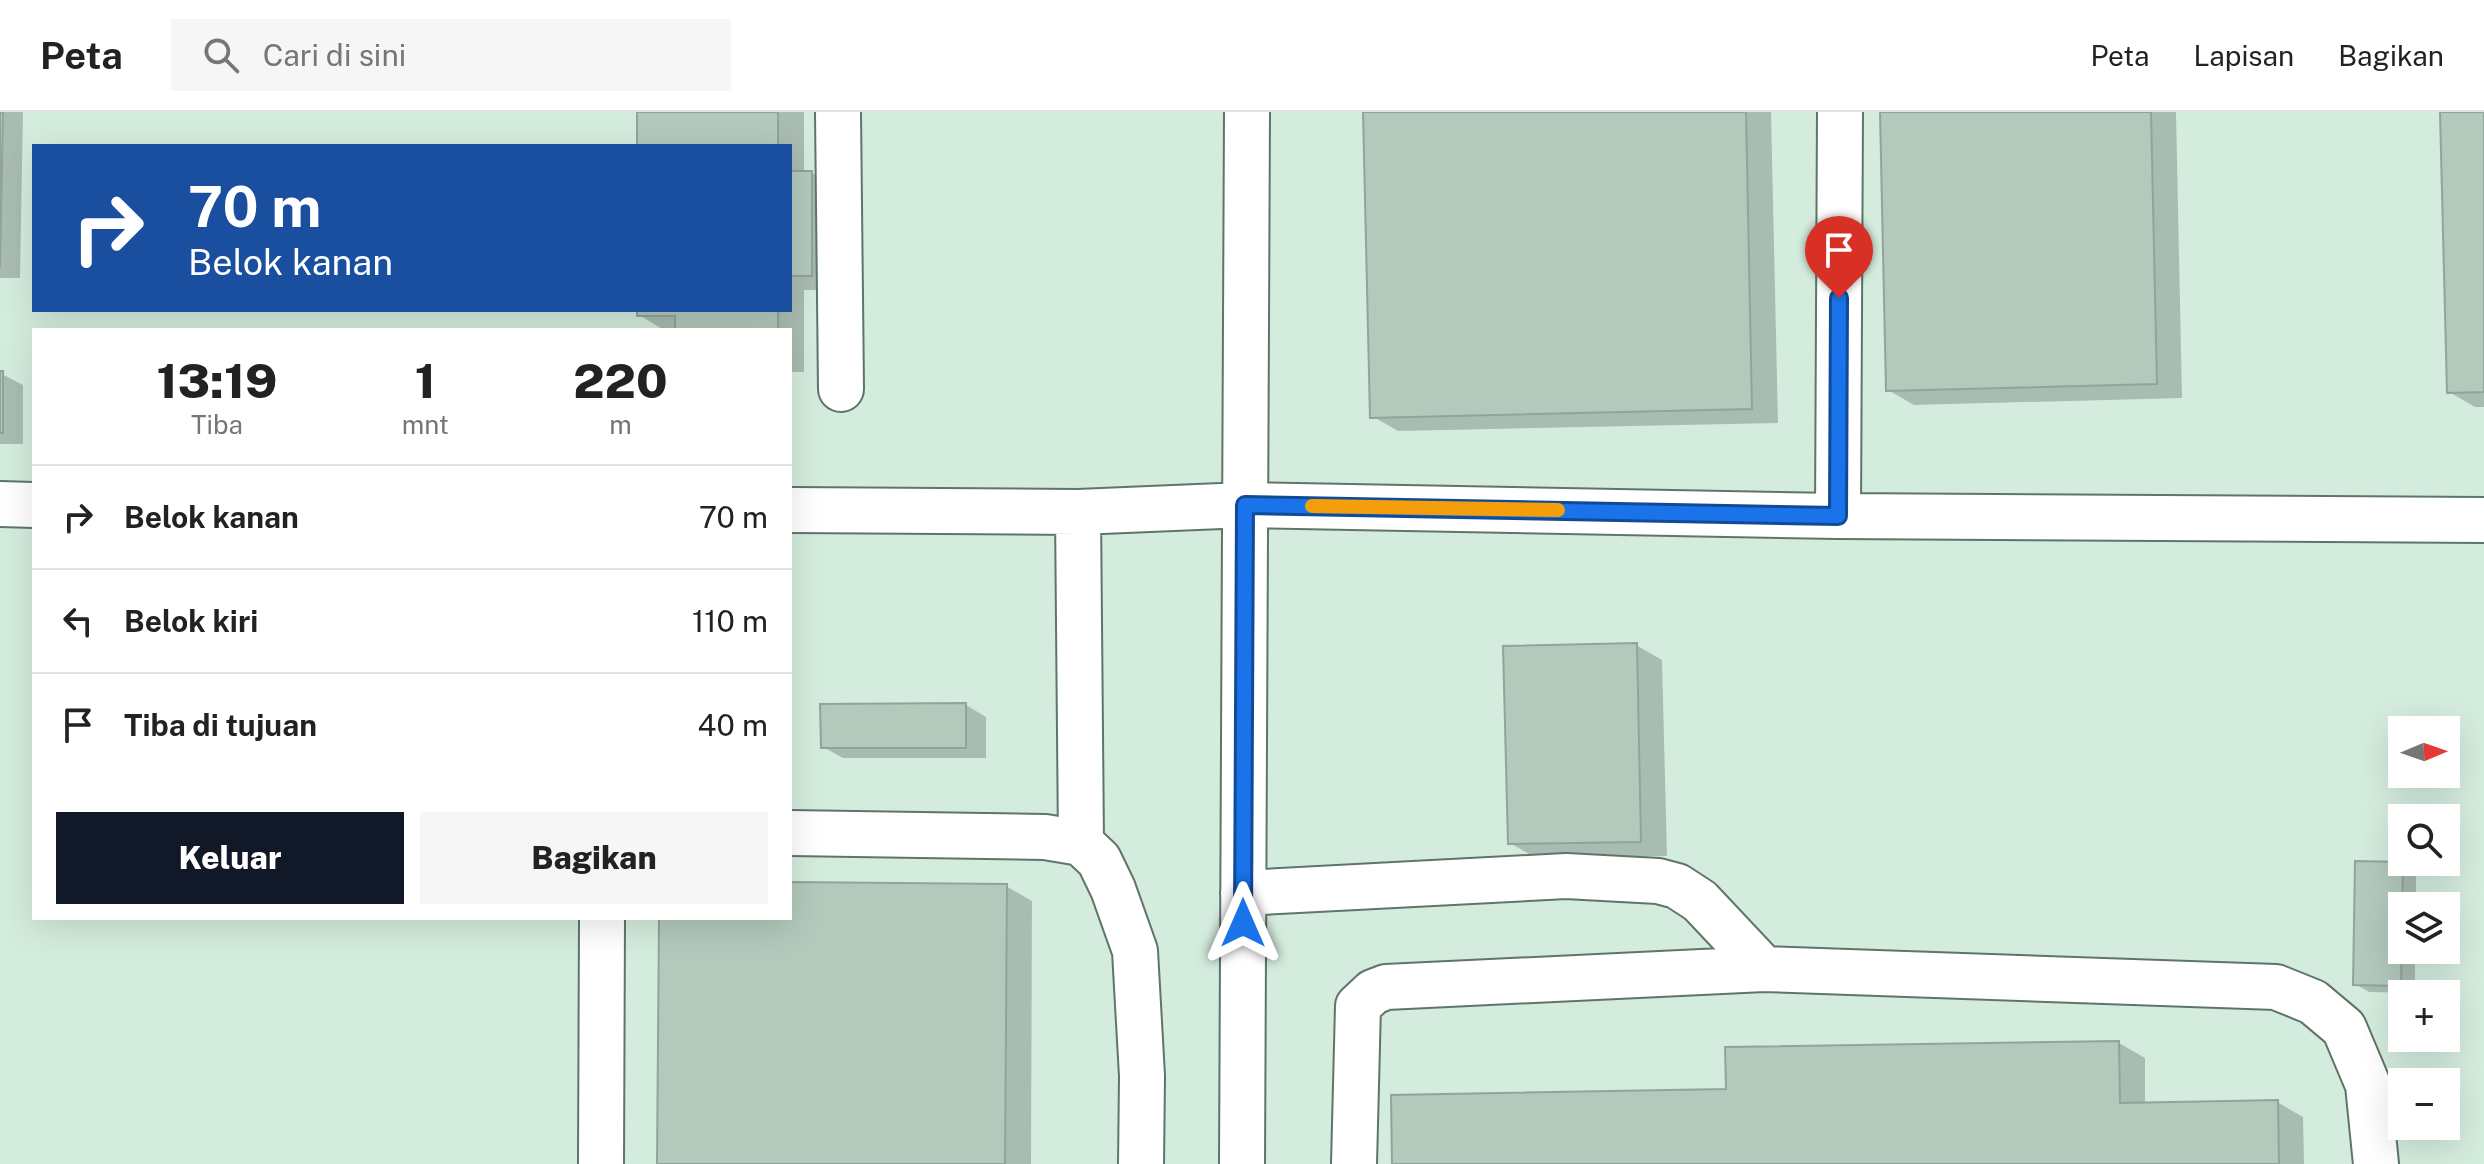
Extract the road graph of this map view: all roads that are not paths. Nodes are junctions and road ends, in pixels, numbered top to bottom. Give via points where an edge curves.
1 (838, 112) edge
2 (1247, 112) edge
3 (1840, 112) edge
4 (841, 389) dead end
5 (0, 504) edge
6 (32, 505) edge
7 (1245, 505) junction
8 (792, 510) edge
9 (1078, 512) junction
10 (1838, 516) junction
11 (2484, 520) edge
12 (792, 833) edge
13 (1081, 843) junction
14 (1243, 893) junction
15 (602, 920) edge
16 (1764, 969) junction
17 (601, 1164) edge
18 (1141, 1164) edge
19 (1242, 1164) edge
20 (1354, 1164) edge
21 (2376, 1164) edge

1 - 4 street
2 - 7 street
3 - 10 street
5 - 6 street
7 - 9 street
7 - 10 street
7 - 14 street
8 - 9 street
9 - 13 street
10 - 11 street
12 - 13 street via 1045,837
13 - 18 street via 1109,879 1135,951
14 - 16 street via 1566,876 1658,881 1700,901
14 - 19 street
15 - 17 street
16 - 20 street via 1455,981 1373,992 1358,1006
16 - 21 street via 2276,987 2313,1002 2344,1028 2368,1085

